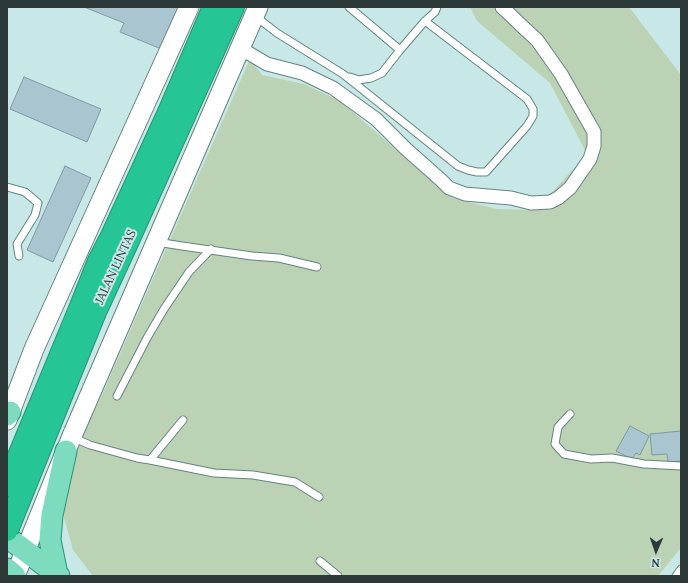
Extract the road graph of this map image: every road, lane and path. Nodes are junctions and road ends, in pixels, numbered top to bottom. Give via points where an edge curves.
1 (189, 7) edge
2 (214, 7) edge
3 (232, 7) edge
4 (349, 7) edge
5 (437, 7) edge
6 (502, 7) edge
7 (257, 12) edge
8 (425, 21) junction
9 (240, 48) junction
10 (400, 50) junction
11 (343, 74) junction
12 (7, 187) edge
13 (158, 241) junction
14 (211, 249) junction
15 (19, 256) dead end
16 (317, 267) dead end
17 (88, 308) junction
18 (117, 396) dead end
19 (9, 412) edge
20 (570, 414) dead end
21 (183, 420) dead end
22 (71, 438) junction
23 (150, 460) junction
24 (681, 466) edge
25 (7, 486) edge
26 (319, 496) dead end
27 (7, 530) edge
28 (7, 537) edge
29 (25, 551) junction
30 (320, 561) dead end
31 (7, 569) edge
32 (681, 569) edge
33 (58, 575) edge
34 (15, 576) edge
35 (338, 576) edge
36 (676, 576) edge

1 - 19 street via 34,348
2 - 17 highway, JALAN LINTAS via 170,110 99,261
3 - 17 highway, JALAN LINTAS via 126,245
4 - 10 lane
5 - 8 lane
6 - 9 street via 537,40 562,74 594,132 594,146 590,159 570,188 550,202 531,203 511,198 465,194 449,188 376,119 334,88 302,73 267,64
7 - 9 street
7 - 11 lane via 278,33
8 - 10 lane
8 - 11 lane via 527,99 533,109 533,116 527,126 486,172 458,166
9 - 13 street
10 - 11 lane via 382,73 371,78 359,80
12 - 15 lane via 25,192 38,203 35,215 17,244
13 - 14 lane
13 - 22 street
14 - 16 lane via 279,258
14 - 18 lane via 189,272 164,309 146,338
17 - 25 highway, JALAN LINTAS, bridge
17 - 27 highway, JALAN LINTAS, bridge
19 - 22 street via 21,434 36,444 48,446
20 - 24 lane via 558,427 555,444 564,454 591,459 612,458 644,464
21 - 23 lane
22 - 23 lane
22 - 29 street
22 - 33 main road via 52,515 50,540
23 - 26 lane via 214,473 253,475 295,482
28 - 29 main road
29 - 33 main road
29 - 34 street
30 - 35 lane
31 - 34 main road
32 - 36 lane

